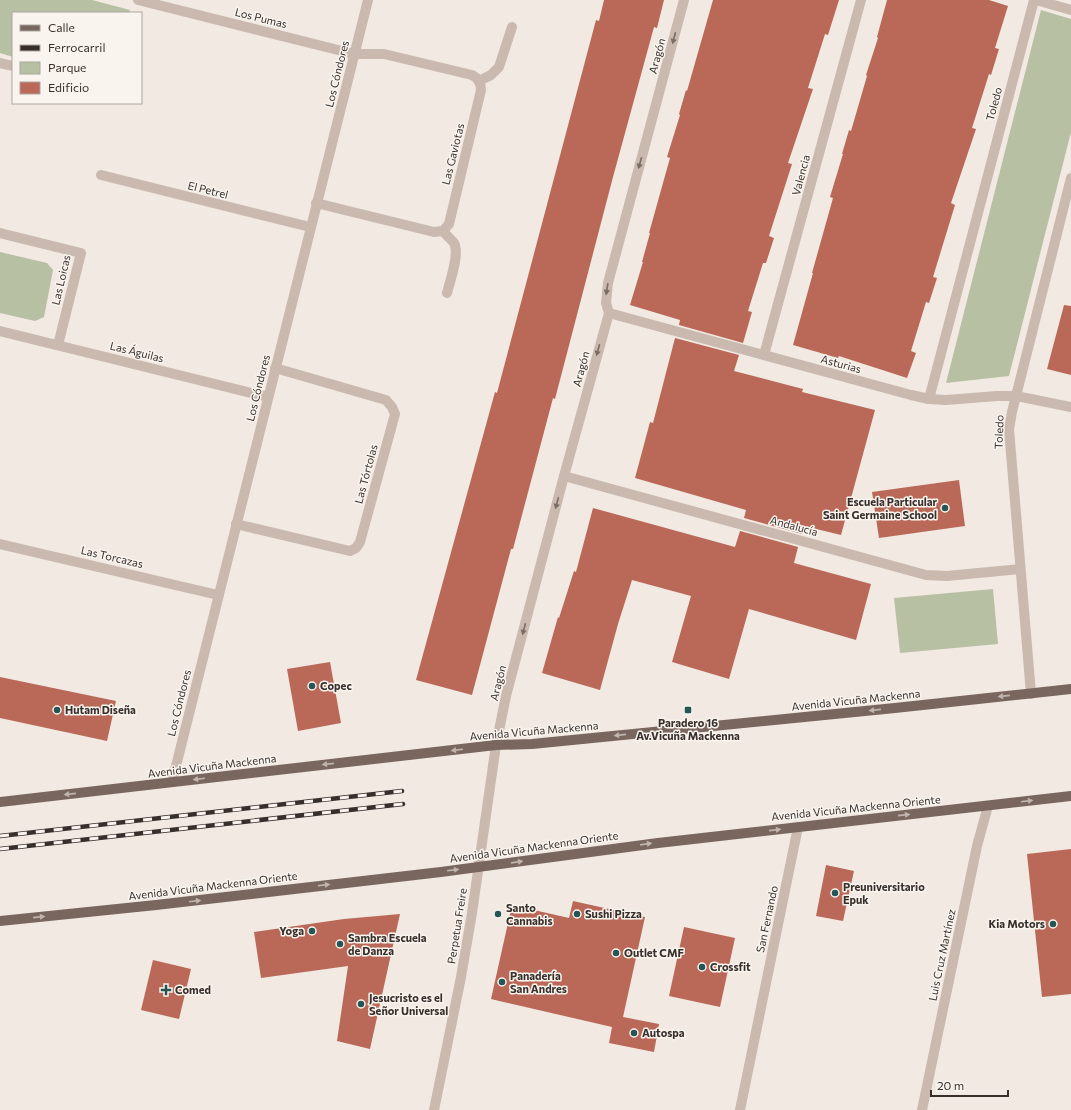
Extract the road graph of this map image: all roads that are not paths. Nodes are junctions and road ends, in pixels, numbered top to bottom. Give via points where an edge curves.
1 (138, 0) edge
2 (368, 0) edge
3 (684, 0) edge
4 (861, 0) edge
5 (1035, 0) edge
6 (1071, 10) edge
7 (512, 27) dead end
8 (354, 54) junction
9 (0, 63) edge
10 (12, 66) edge
11 (479, 81) junction
12 (101, 175) dead end
13 (1071, 178) edge
14 (316, 203) junction
15 (310, 228) junction
16 (443, 231) junction
17 (0, 233) edge
18 (447, 293) dead end
19 (609, 313) junction
20 (0, 331) edge
21 (58, 345) junction
22 (764, 355) junction
23 (275, 368) junction
24 (1016, 396) junction
25 (268, 397) junction
26 (929, 399) junction
27 (1071, 407) edge
28 (564, 476) junction
29 (236, 524) junction
30 (0, 544) edge
31 (1020, 569) junction
32 (218, 595) junction
33 (1071, 689) edge
34 (1031, 694) junction
35 (496, 745) junction
36 (172, 782) junction
37 (1071, 796) edge
38 (0, 802) edge
39 (988, 806) junction
40 (798, 827) junction
41 (478, 867) junction
42 (0, 921) edge
43 (434, 1110) edge
44 (740, 1110) edge
45 (922, 1110) edge

1 - 8 street, Los Pumas
2 - 8 street, Los Cóndores
3 -> 19 street, Aragón via 608,283 606,303
4 - 22 street, Valencia
5 - 6 street
5 - 26 street, Toledo
7 - 11 street via 499,67
8 - 11 street via 384,54 472,75
8 - 14 street, Los Cóndores
9 - 10 street
11 - 16 street, Las Gaviotas via 481,90 448,224
12 - 15 street, El Petrel
13 - 24 street, Toledo
14 - 15 street, Los Cóndores
14 - 16 street via 434,232
15 - 23 street, Los Cóndores
16 - 18 street via 454,243 456,253
17 - 21 street, Las Loicas via 81,253
19 - 22 street, Asturias
19 -> 28 street, Aragón
20 - 21 street, Las Águilas
21 - 25 street, Las Águilas
22 - 26 street, Asturias
23 - 25 street, Los Cóndores
23 - 29 street, Las Tórtolas via 386,400 395,414 360,542 356,548 350,551
24 - 26 street, Asturias via 964,400
24 - 27 street, Asturias
24 - 31 street, Toledo via 1010,444
25 - 29 street, Los Cóndores
28 - 31 street, Andalucía via 926,575 947,576
28 -> 35 street, Aragón via 506,696
29 - 32 street, Los Cóndores
30 - 32 street, Las Torcazas
31 - 34 street, Toledo
32 - 36 street, Los Cóndores
33 - 34 main road, Avenida Vicuña Mackenna
34 -> 35 main road, Avenida Vicuña Mackenna via 532,744
35 -> 36 main road, Avenida Vicuña Mackenna
35 - 41 street, Perpetua Freire
36 -> 38 main road, Avenida Vicuña Mackenna
39 -> 37 main road, Avenida Vicuña Mackenna Oriente
40 -> 39 main road, Avenida Vicuña Mackenna Oriente
39 - 45 street, Luis Cruz Martínez via 977,846
41 -> 40 main road, Avenida Vicuña Mackenna Oriente via 658,842
40 - 44 street, San Fernando
42 -> 41 main road, Avenida Vicuña Mackenna Oriente
41 - 43 street, Perpetua Freire via 461,977

